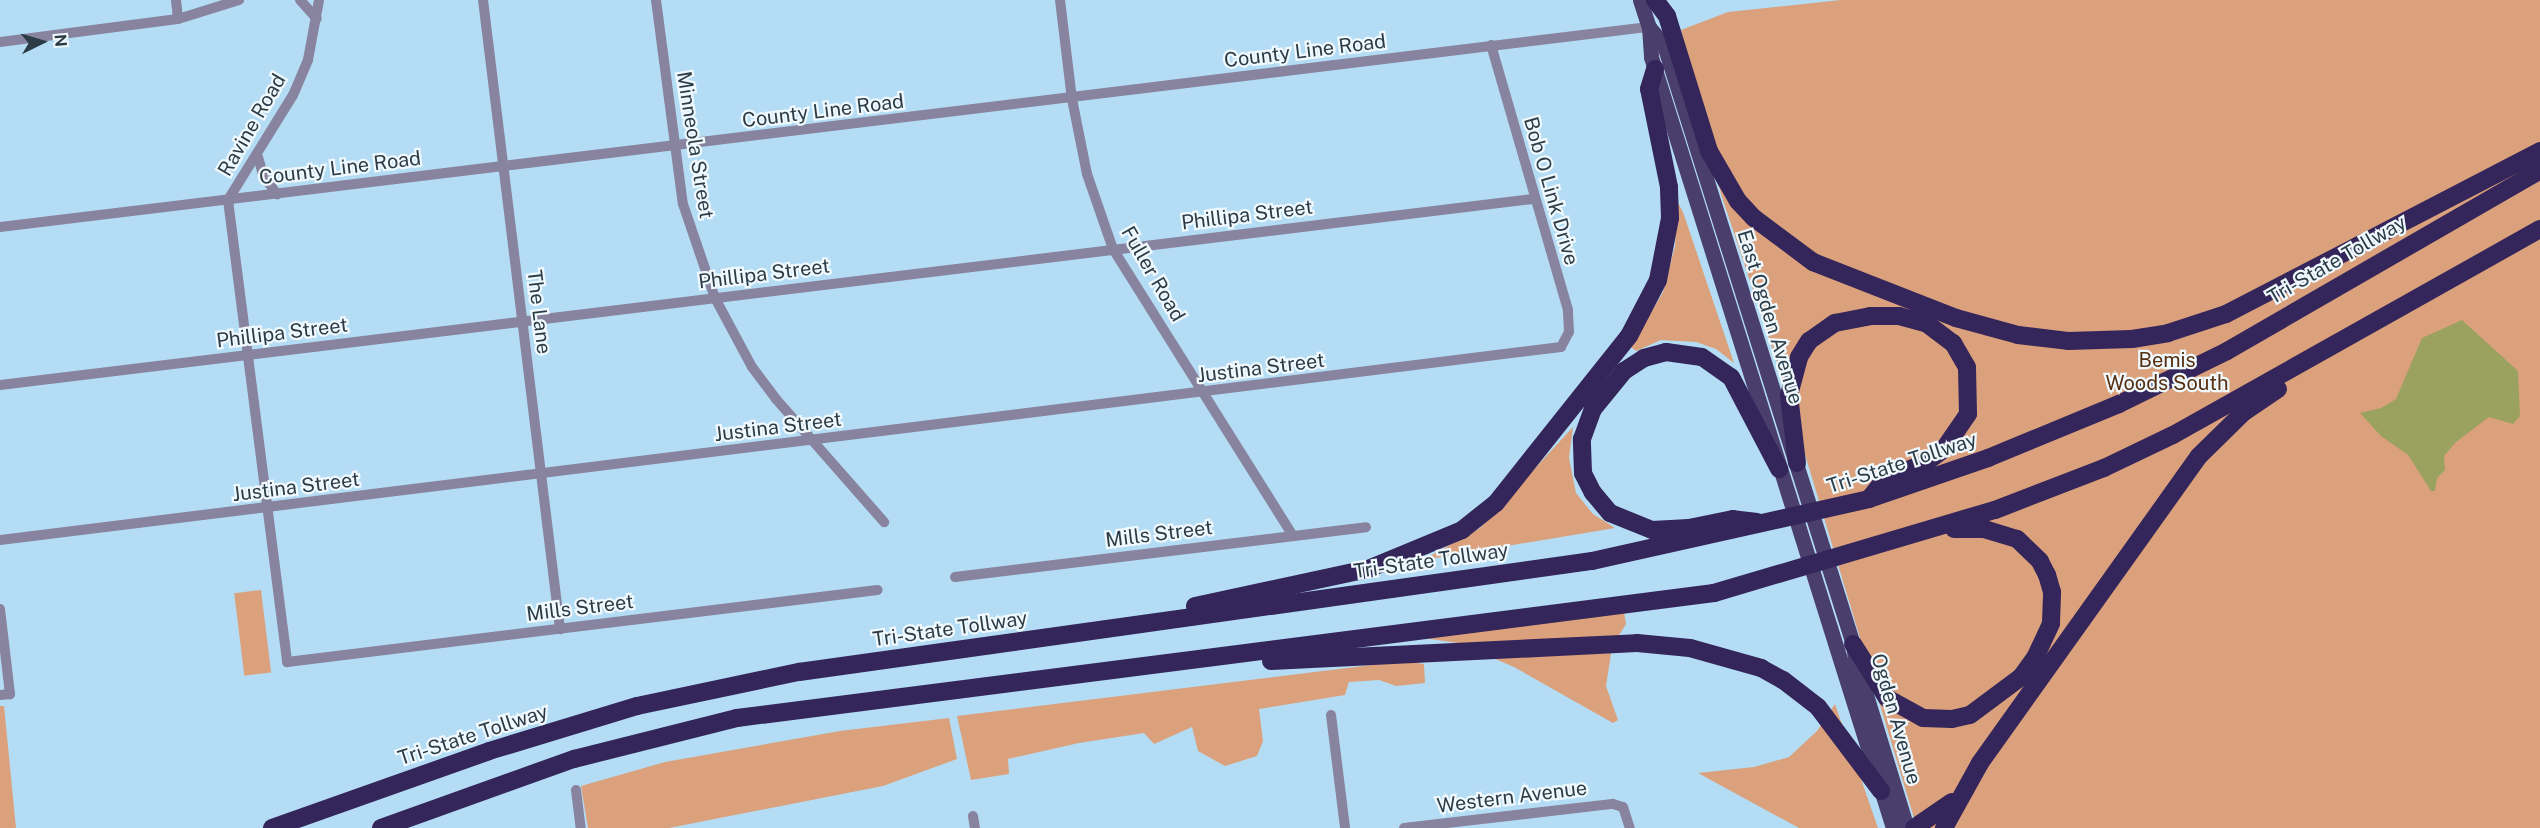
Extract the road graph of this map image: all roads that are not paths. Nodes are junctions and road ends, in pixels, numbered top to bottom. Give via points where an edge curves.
1 (176, 0) edge
2 (239, 0) edge
3 (300, 0) edge
4 (319, 0) edge
5 (483, 0) edge
6 (656, 0) edge
7 (1060, 0) edge
8 (1640, 0) edge
9 (1655, 0) edge
10 (317, 18) junction
11 (178, 19) junction
12 (1649, 27) junction
13 (0, 42) edge
14 (1491, 45) junction
15 (1655, 69) junction
16 (1072, 99) junction
17 (674, 147) junction
18 (2540, 151) edge
19 (258, 157) junction
20 (503, 167) junction
21 (2540, 170) edge
22 (278, 194) junction
23 (1533, 199) junction
24 (228, 200) junction
25 (0, 227) edge
26 (2540, 229) edge
27 (1113, 249) junction
28 (715, 298) junction
29 (522, 322) junction
30 (2333, 345) junction
31 (1561, 347) joint
32 (250, 355) junction
33 (0, 385) edge
34 (1204, 394) junction
35 (812, 441) junction
36 (1797, 463) junction
37 (1779, 469) junction
38 (542, 475) junction
39 (1869, 499) junction
40 (270, 509) junction
41 (884, 522) dead end
42 (1771, 524) junction
43 (1366, 527) dead end
44 (1293, 536) junction
45 (0, 540) edge
46 (1880, 546) junction
47 (955, 577) dead end
48 (878, 590) dead end
49 (0, 609) edge
50 (1846, 622) joint
51 (1828, 627) joint
52 (560, 629) junction
53 (1102, 630) junction
54 (1853, 644) junction
55 (1198, 661) junction
56 (287, 662) joint
57 (5, 694) edge
58 (1331, 716) dead end
59 (576, 790) dead end
60 (1881, 791) junction
61 (1959, 796) junction
62 (973, 816) dead end
63 (272, 828) edge
64 (381, 828) edge
65 (581, 828) edge
66 (975, 828) edge
67 (1345, 828) edge
68 (1404, 828) edge
69 (1630, 828) edge
70 (1893, 828) edge
71 (1907, 828) edge
72 (1914, 828) edge
73 (1944, 828) edge

1 - 11 street
2 - 11 street
3 - 10 street
4 - 10 street, Ravine Road
5 - 20 street, The Lane
6 - 17 street, Minneola Street
7 - 16 street, Fuller Road
8 - 12 main road, East Ogden Avenue
9 - 18 highway via 1667,16 1709,151 1738,201 1754,218 1813,262 1956,318 2018,335 2068,341 2132,339 2210,320
10 - 19 street, Ravine Road via 308,60
11 - 13 street
12 - 14 street, County Line Road
12 - 15 main road, East Ogden Avenue
12 - 36 main road, East Ogden Avenue via 1664,45
14 - 16 street, County Line Road
14 - 23 street, Bob O Link Drive
15 - 37 main road, East Ogden Avenue
15 - 53 highway via 1649,89 1669,188 1670,218 1658,280 1629,336 1496,503 1462,530 1368,569 1127,621
16 - 17 street, County Line Road
16 - 27 street, Fuller Road via 1087,174
17 - 20 street, County Line Road
17 - 28 street, Minneola Street via 691,233
19 - 22 street via 263,175
19 - 24 street, Ravine Road
20 - 22 street, County Line Road
20 - 29 street, The Lane
21 - 39 highway, Tri-State Tollway via 2198,365 2055,432
22 - 24 street, County Line Road
23 - 27 street, Phillipa Street
23 - 31 street, Bob O Link Drive via 1568,310 1569,332
24 - 25 street, County Line Road
24 - 32 street, Ravine Road
26 - 30 highway
27 - 28 street, Phillipa Street
27 - 34 street, Fuller Road
28 - 29 street, Phillipa Street
28 - 35 street, Minneola Street via 753,367
29 - 32 street, Phillipa Street
29 - 38 street, The Lane
30 - 46 highway via 2173,435 2104,468 1995,510
30 - 61 highway via 2244,412 2199,456
31 - 34 street, Justina Street
32 - 33 street, Phillipa Street
32 - 40 street, Ravine Road
34 - 35 street, Justina Street
34 - 44 street, Fuller Road
35 - 38 street, Justina Street
35 - 41 street, Minneola Street
36 - 39 highway via 1789,395 1799,357 1809,341 1834,323 1870,316 1899,316 1926,323 1953,343 1967,367 1968,414 1944,449 1927,462 1884,480
36 - 50 main road, East Ogden Avenue
37 - 42 highway via 1731,377 1718,365 1686,352 1644,358 1624,371 1593,409 1582,439 1587,484 1600,503 1620,520 1652,530 1733,519
37 - 51 main road, East Ogden Avenue
38 - 40 street, Justina Street
38 - 52 street, The Lane
39 - 42 highway, Tri-State Tollway
40 - 45 street, Justina Street
40 - 56 street, Ravine Road
42 - 53 highway, Tri-State Tollway via 1592,561
43 - 44 street, Mills Street
44 - 47 street, Mills Street
46 - 54 highway via 1950,529 2002,532 2029,549 2043,568 2052,592 2051,623 2035,658 2020,677 1986,706 1952,719 1923,718 1897,706 1878,688 1864,656
46 - 55 highway via 1714,593
48 - 52 street, Mills Street
49 - 57 street
50 - 54 main road, Ogden Avenue
51 - 60 main road, Ogden Avenue
52 - 56 street, Mills Street
53 - 63 highway, Tri-State Tollway via 799,672 637,706 489,751
54 - 71 main road, Ogden Avenue
55 - 60 highway via 1330,660 1637,643 1690,648 1761,668 1783,680 1818,707
55 - 64 highway via 737,718 574,759
58 - 67 street
59 - 65 street
60 - 70 main road, Ogden Avenue
61 - 72 highway
61 - 73 highway
62 - 66 street
68 - 69 street, Western Avenue via 1613,804 1623,807

